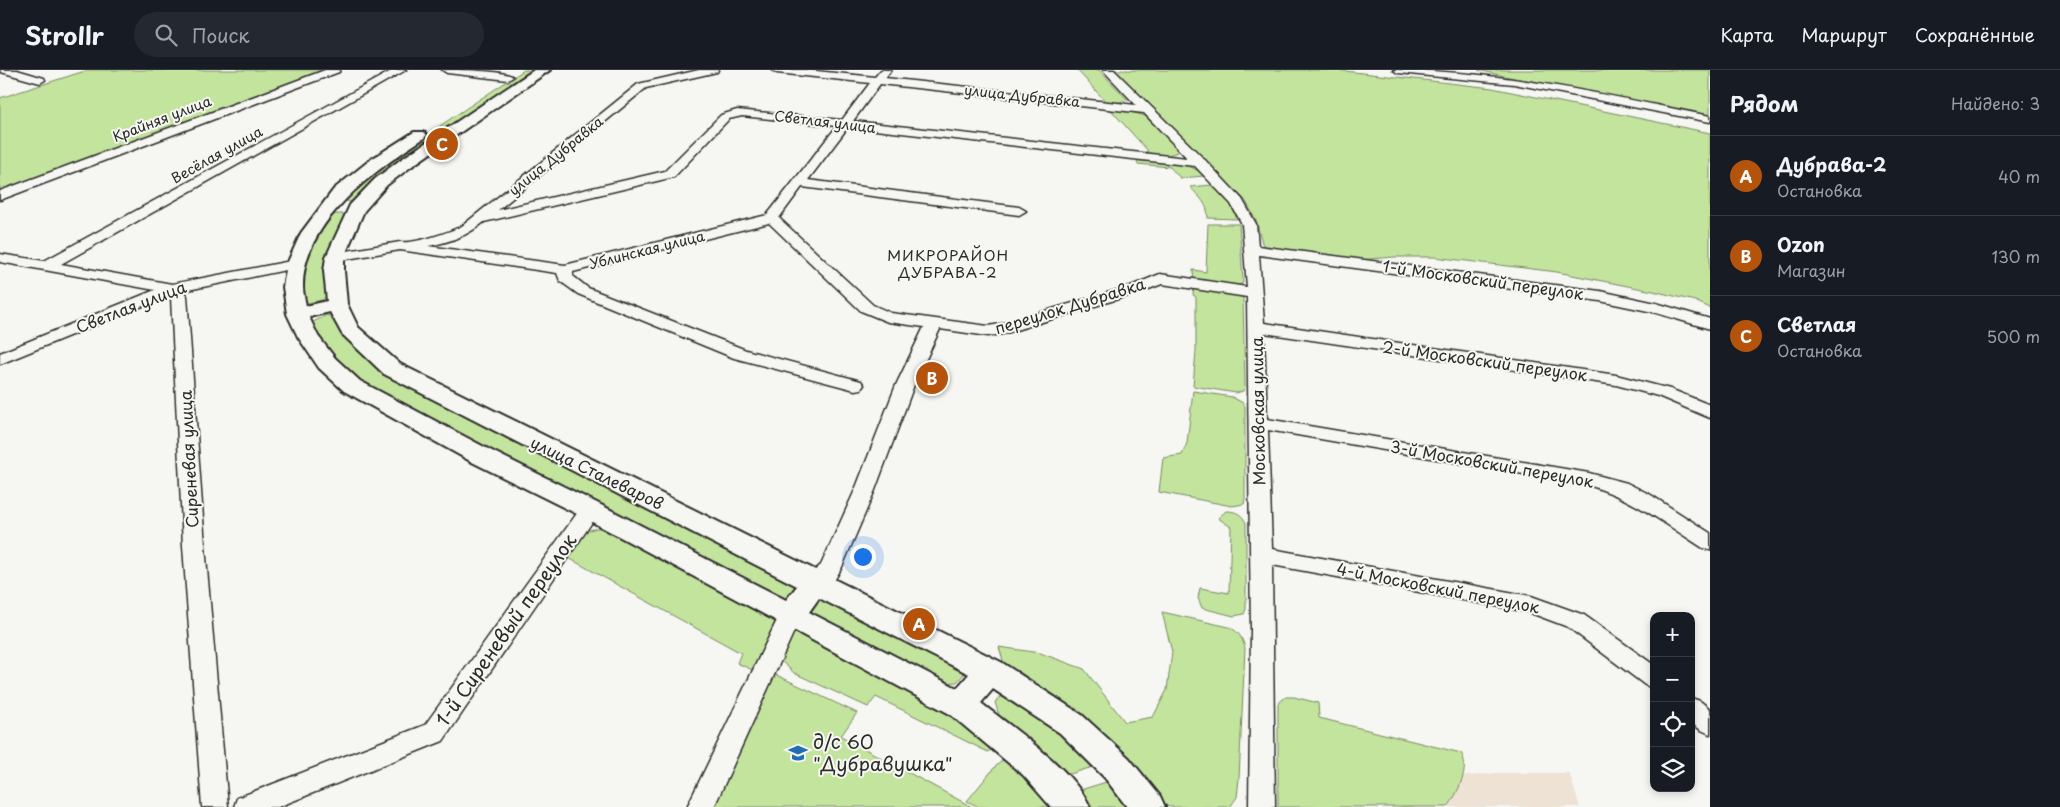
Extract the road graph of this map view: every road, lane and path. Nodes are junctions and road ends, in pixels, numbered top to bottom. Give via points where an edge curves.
1 (5, 70) edge
2 (335, 70) edge
3 (401, 70) edge
4 (447, 70) edge
5 (543, 70) edge
6 (713, 70) edge
7 (777, 70) edge
8 (886, 70) edge
9 (1108, 70) edge
10 (1398, 70) edge
11 (513, 74) edge
12 (40, 80) dead end
13 (878, 80) junction
14 (1148, 110) junction
15 (1710, 119) edge
16 (845, 124) junction
17 (1201, 163) junction
18 (800, 183) junction
19 (0, 196) edge
20 (356, 208) junction
21 (327, 209) junction
22 (1019, 211) dead end
23 (772, 218) junction
24 (479, 219) junction
25 (400, 246) junction
26 (1252, 250) junction
27 (336, 257) junction
28 (0, 258) edge
29 (296, 264) junction
30 (47, 266) junction
31 (565, 269) junction
32 (172, 289) junction
33 (1255, 293) junction
34 (337, 304) junction
35 (297, 314) junction
36 (934, 324) junction
37 (1710, 324) edge
38 (1256, 327) junction
39 (0, 359) edge
40 (855, 385) dead end
41 (1710, 412) edge
42 (1260, 423) junction
43 (590, 510) junction
44 (1710, 543) edge
45 (1262, 555) junction
46 (814, 584) junction
47 (790, 616) junction
48 (990, 671) junction
49 (1650, 675) edge
50 (961, 705) junction
51 (1695, 711) edge
52 (1710, 723) edge
53 (1257, 803) edge
54 (216, 807) edge
55 (247, 807) edge
56 (700, 807) edge
57 (1073, 807) edge
58 (1148, 807) edge

1 - 12 street
2 - 19 street, Крайняя улица
3 - 30 street, Весёлая улица
4 - 11 street
5 - 20 main road, улица Сталеваров via 406,163 381,182
6 - 24 street, улица Дубравка via 642,86
7 - 13 street, улица Дубравка
8 - 13 street
9 - 14 street, Московская улица
10 - 15 street via 1514,81
11 - 21 main road via 376,163 340,193
13 - 14 street, улица Дубравка
13 - 16 street
14 - 17 street, Московская улица
16 - 17 street, Светлая улица
16 - 18 street
16 - 24 street, Светлая улица via 732,113 724,117 668,174
17 - 26 street, Московская улица via 1237,202 1249,224
18 - 22 street
18 - 23 street
20 - 21 main road
20 - 27 main road, улица Сталеваров
21 - 29 main road via 310,233
23 - 31 street, Ублинская улица
23 - 36 street, переулок Дубравка via 867,308 888,317
24 - 25 street, улица Дубравка via 458,234
25 - 27 street, Ублинская улица
25 - 31 street, Ублинская улица
26 - 33 street, Московская улица
26 - 37 street, 1-й Московский переулок via 1618,300
27 - 34 main road, улица Сталеваров
28 - 30 street
29 - 32 street, Светлая улица
29 - 35 main road via 293,287
30 - 32 street
31 - 40 street via 565,278 583,291 730,350
32 - 39 street, Светлая улица
32 - 54 street, Сиреневая улица via 179,296 194,546
33 - 36 street, переулок Дубравка via 1160,279 1003,329 988,331
33 - 38 street, Московская улица
34 - 35 main road
34 - 46 main road, улица Сталеваров via 349,330 392,369
35 - 43 main road via 308,337 327,363 352,386
36 - 46 street via 905,385 831,567
38 - 41 street, 2-й Московский переулок via 1616,380 1656,389
38 - 42 street, Московская улица
42 - 44 street, 3-й Московский переулок via 1589,479 1620,488 1644,500
42 - 45 street, Московская улица
43 - 47 main road
43 - 55 street, 1-й Сиреневый переулок via 434,732
45 - 49 street, 4-й Московский переулок via 1539,606 1576,621
45 - 53 street, Московская улица
46 - 47 main road
46 - 48 main road, улица Сталеваров
47 - 50 main road
47 - 56 street
48 - 50 main road
48 - 58 main road, улица Сталеваров via 1071,724 1117,768
50 - 57 main road via 1035,764
51 - 52 street

